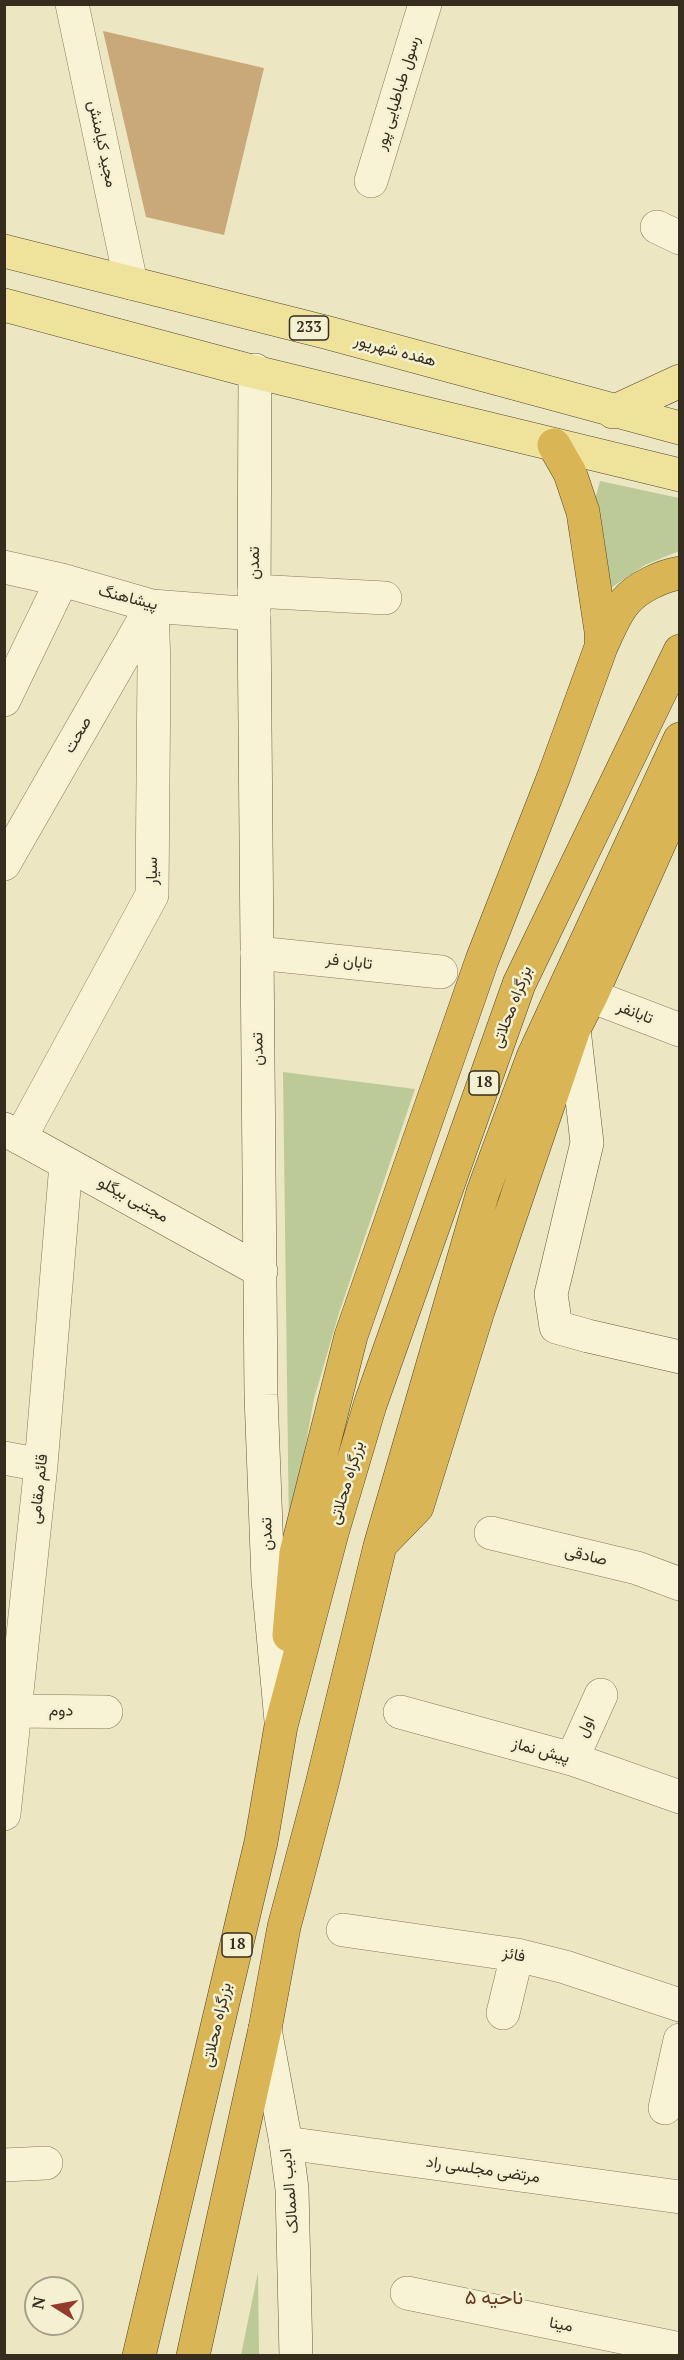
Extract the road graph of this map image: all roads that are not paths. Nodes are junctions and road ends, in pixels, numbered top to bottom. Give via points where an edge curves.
1 (72, 4) edge
2 (425, 4) edge
3 (371, 181) dead end
4 (4, 251) edge
5 (131, 283) junction
6 (4, 305) edge
7 (255, 370) junction
8 (680, 381) edge
9 (613, 411) junction
10 (680, 428) edge
11 (554, 445) junction
12 (680, 476) edge
13 (4, 567) edge
14 (680, 573) edge
15 (62, 580) junction
16 (385, 598) dead end
17 (254, 602) junction
18 (152, 606) junction
19 (601, 647) junction
20 (680, 651) edge
21 (4, 700) edge
22 (680, 739) edge
23 (680, 797) edge
24 (4, 864) edge
25 (257, 953) junction
26 (441, 972) dead end
27 (591, 996) junction
28 (574, 1029) junction
29 (680, 1030) edge
30 (12, 1134) edge
31 (66, 1164) junction
32 (261, 1271) junction
33 (680, 1357) edge
34 (4, 1458) edge
35 (41, 1465) junction
36 (491, 1533) dead end
37 (380, 1546) junction
38 (680, 1584) edge
39 (601, 1695) dead end
40 (15, 1711) junction
41 (106, 1712) dead end
42 (400, 1712) dead end
43 (281, 1726) junction
44 (572, 1759) junction
45 (680, 1797) edge
46 (4, 1814) edge
47 (343, 1930) dead end
48 (517, 1955) junction
49 (680, 2005) edge
50 (503, 2013) dead end
51 (265, 2029) junction
52 (680, 2040) edge
53 (665, 2108) dead end
54 (286, 2143) junction
55 (46, 2163) dead end
56 (4, 2165) edge
57 (680, 2197) edge
58 (407, 2294) dead end
59 (680, 2349) edge
60 (139, 2355) edge
61 (193, 2355) edge
62 (296, 2355) edge

1 - 5 street, مجید کیامنش
2 - 3 street, رسول طباطبایی پور
4 - 5 main road, هفده شهریور / 233
5 - 9 main road, هفده شهریور / 233
6 - 7 main road
7 - 11 main road
7 - 17 street, تمدن
8 - 9 main road
9 - 10 main road, هفده شهریور / 233
11 - 12 main road
11 - 19 highway via 570,473 583,512
13 - 15 street, پیشاهنگ
14 - 19 highway via 656,581 625,601
15 - 18 street, پیشاهنگ
15 - 21 street
16 - 17 street, پیشاهنگ
17 - 18 street, پیشاهنگ
17 - 25 street, تمدن
18 - 24 street, صحت
18 - 30 street, سیار via 152,895
19 - 43 highway via 482,960 351,1336 296,1553
20 - 43 highway, بزرگراه محلاتی / 18 via 519,984 370,1405
22 - 37 highway, 18 via 529,1068 483,1192
23 - 27 highway
25 - 26 street, تابان فر
25 - 32 street, تمدن
27 - 28 highway
27 - 29 street, تابانفر
28 - 33 street via 587,1143 551,1294 556,1327
28 - 37 highway via 417,1508
30 - 31 street, مجتبی بیگلو
31 - 32 street, مجتبی بیگلو
31 - 35 street, قائم مقامی
32 - 43 street, تمدن via 267,1557
34 - 35 street
35 - 40 street, قائم مقامی
36 - 38 street, صادقی via 637,1568
37 - 51 highway, 18 via 284,1927
39 - 44 street, اول
40 - 41 street, دوم
40 - 46 street, قائم مقامی
42 - 44 street, پیش نماز
43 - 60 highway, بزرگراه محلاتی / 18 via 261,1842
44 - 45 street, پیش نماز
47 - 48 street, فائز
48 - 49 street, فائز
48 - 50 street
51 - 54 street, ادیب الممالک
51 - 61 highway, 18
52 - 53 street
54 - 57 street, مرتضی مجلسی راد
54 - 62 street, ادیب الممالک via 292,2189
55 - 56 street
58 - 59 street, مینا

